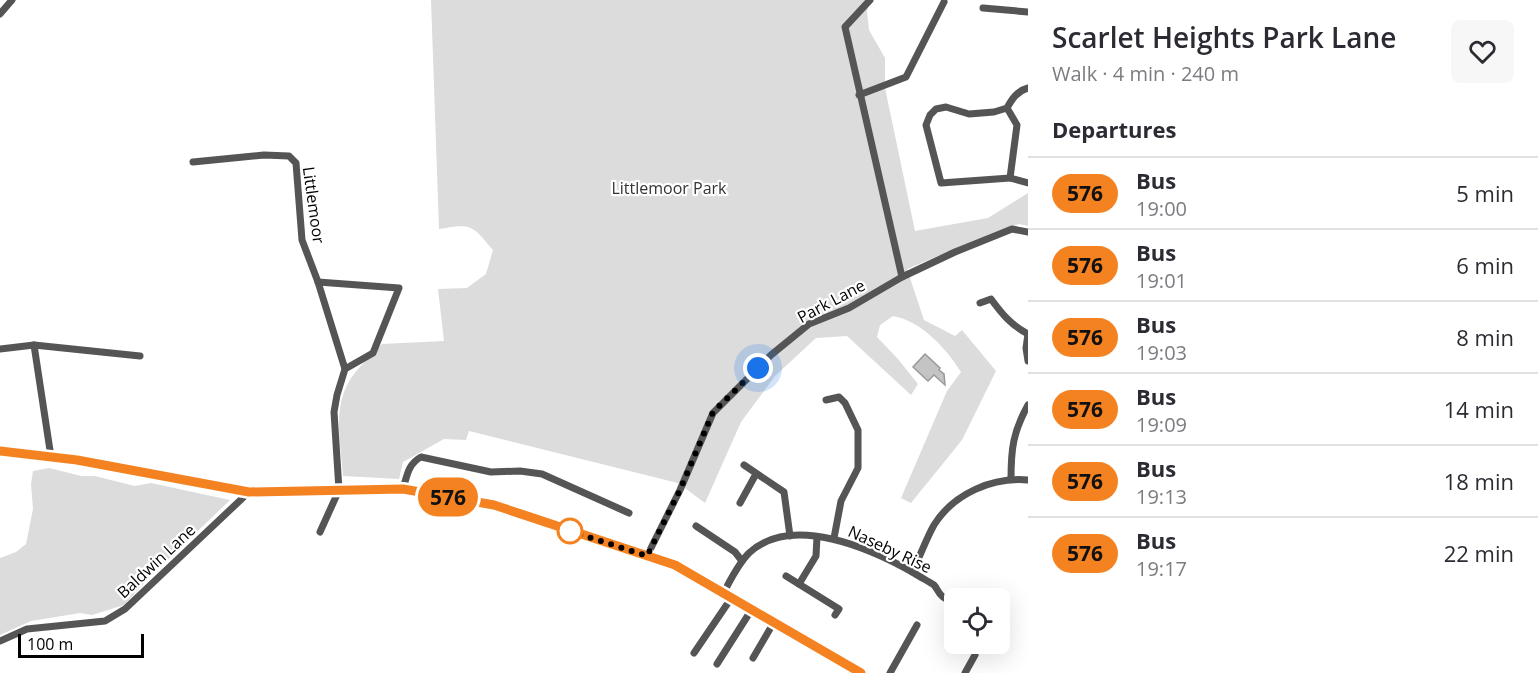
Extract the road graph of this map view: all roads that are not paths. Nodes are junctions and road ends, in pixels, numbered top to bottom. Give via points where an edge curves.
1 (12, 0) edge
2 (870, 0) edge
3 (944, 2) dead end
4 (983, 8) dead end
5 (1028, 12) edge
6 (0, 14) edge
7 (1028, 88) edge
8 (859, 95) junction
9 (1007, 108) junction
10 (193, 162) dead end
11 (1010, 178) junction
12 (1028, 183) edge
13 (1028, 232) edge
14 (902, 277) junction
15 (318, 282) junction
16 (980, 303) dead end
17 (1028, 334) edge
18 (34, 345) junction
19 (0, 349) edge
20 (141, 356) dead end
21 (1028, 361) edge
22 (345, 369) junction
23 (826, 400) dead end
24 (1028, 405) edge
25 (0, 451) edge
26 (51, 457) junction
27 (744, 465) dead end
28 (756, 474) junction
29 (1011, 479) junction
30 (1028, 480) edge
31 (403, 489) junction
32 (339, 490) junction
33 (249, 492) junction
34 (740, 503) dead end
35 (629, 513) dead end
36 (696, 526) dead end
37 (320, 532) dead end
38 (790, 536) junction
39 (818, 537) junction
40 (834, 538) junction
41 (647, 556) junction
42 (742, 561) junction
43 (912, 572) junction
44 (786, 576) dead end
45 (799, 584) junction
46 (728, 594) junction
47 (944, 598) edge
48 (752, 609) junction
49 (836, 615) dead end
50 (774, 622) junction
51 (917, 625) dead end
52 (0, 641) edge
53 (694, 653) dead end
54 (975, 655) dead end
55 (753, 658) dead end
56 (717, 664) dead end
57 (861, 673) edge
58 (890, 673) edge
59 (965, 673) edge

1 - 6 street
2 - 8 street via 845,27
3 - 8 street via 906,77
4 - 5 street
7 - 9 street via 1021,90
8 - 14 street
9 - 11 street via 1017,125
9 - 11 street via 969,114 946,107 936,109 926,125 941,183
10 - 15 street, Littlemoor via 289,156 296,163 302,240
11 - 12 street
13 - 14 street, Park Lane via 1012,229
14 - 41 street, Park Lane via 849,308 809,324 713,412
15 - 22 street, Littlemoor
15 - 22 street via 399,288 374,353
16 - 17 street via 991,299 1013,326
17 - 21 street
18 - 19 street
18 - 20 street
18 - 26 street
22 - 32 street via 334,412
23 - 40 street via 839,397 858,430 858,468 841,501
24 - 29 street via 1011,447
25 - 26 main road
26 - 33 main road
27 - 28 street
28 - 34 street
28 - 38 street via 784,492
29 - 30 street
29 - 43 street via 979,488 945,511 934,525
31 - 32 main road
31 - 35 street via 413,461 421,458 491,472 542,474
31 - 41 main road via 494,505
32 - 33 main road
32 - 37 street
33 - 52 street, Baldwin Lane via 126,609 105,621 27,629
36 - 42 street
38 - 39 street, Naseby Rise
38 - 42 street, Naseby Rise via 766,542
39 - 40 street, Naseby Rise
39 - 45 street via 816,556
40 - 43 street, Naseby Rise
41 - 46 main road via 675,565
42 - 46 street, Naseby Rise
43 - 47 street, Naseby Rise via 935,586
44 - 45 street
45 - 49 street via 839,609
46 - 48 main road
46 - 53 street, Naseby Rise
48 - 50 main road
48 - 56 street
50 - 55 street
50 - 57 main road
51 - 58 street
54 - 59 street

